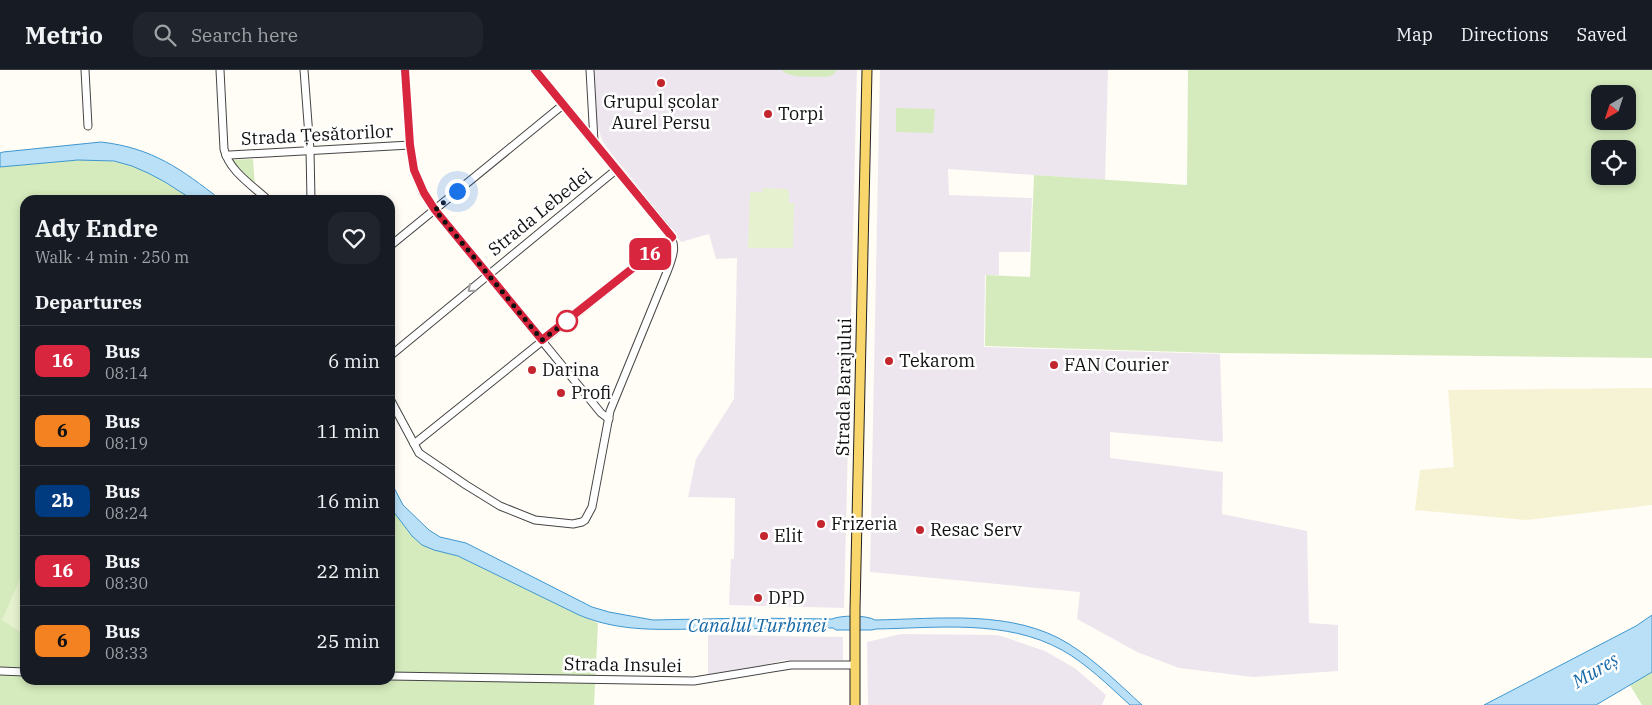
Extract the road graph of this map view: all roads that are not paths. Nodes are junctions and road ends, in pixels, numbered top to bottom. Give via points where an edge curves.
1 (85, 70) edge
2 (220, 70) edge
3 (304, 70) edge
4 (405, 70) edge
5 (535, 70) edge
6 (590, 70) edge
7 (867, 70) edge
8 (564, 104) junction
9 (88, 126) dead end
10 (594, 141) junction
11 (410, 145) junction
12 (310, 150) junction
13 (226, 156) junction
14 (617, 169) junction
15 (263, 195) edge
16 (312, 195) edge
17 (435, 210) junction
18 (672, 237) junction
19 (395, 242) edge
20 (488, 274) junction
21 (542, 340) junction
22 (395, 352) edge
23 (395, 409) edge
24 (608, 419) junction
25 (414, 444) junction
26 (855, 666) junction
27 (0, 671) edge
28 (20, 672) edge
29 (395, 676) edge
30 (855, 704) edge

1 - 9 street
2 - 13 street
3 - 12 street
4 - 11 street
5 - 8 street
6 - 10 street
7 - 26 main road, Strada Barajului
8 - 10 street
8 - 17 street
10 - 14 street
11 - 12 street, Strada Țesătorilor
11 - 17 street via 414,170
12 - 13 street, Strada Țesătorilor
12 - 16 street
13 - 15 street via 232,167
14 - 18 street
14 - 20 street, Strada Lebedei
17 - 19 street
17 - 20 street
18 - 21 street
18 - 24 street via 673,256
20 - 21 street
20 -> 22 street, Strada Lebedei
21 - 24 street
21 - 25 street
23 - 25 street
24 - 25 street via 590,512 576,524 535,520 500,506 422,455
26 - 29 street, Strada Insulei via 791,665 694,681
26 - 30 main road, Strada Barajului
27 - 28 street

